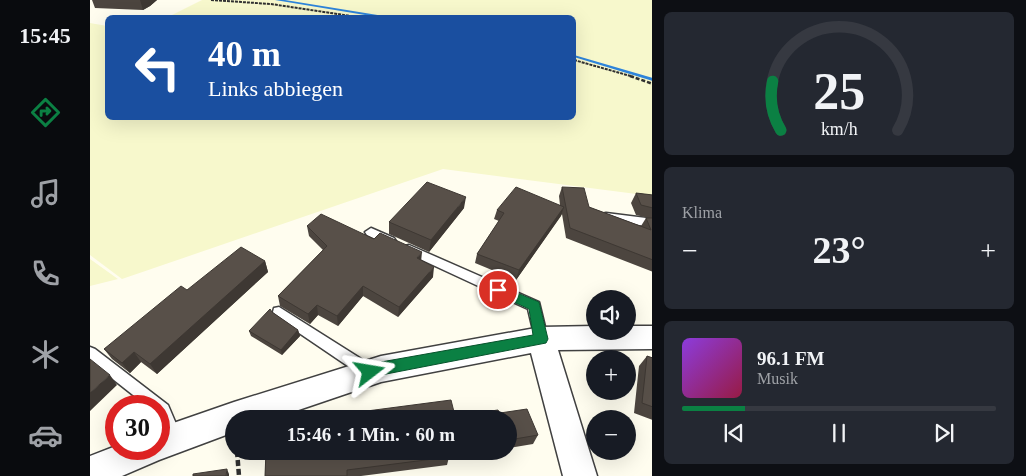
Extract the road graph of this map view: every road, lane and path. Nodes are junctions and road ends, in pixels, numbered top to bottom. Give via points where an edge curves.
1 (211, 0) edge
2 (344, 15) edge
3 (576, 61) edge
4 (652, 84) edge
5 (597, 216) edge
6 (652, 223) edge
7 (371, 232) dead end
8 (279, 312) dead end
9 (652, 337) edge
10 (541, 339) junction
11 (90, 353) edge
12 (370, 372) junction
13 (144, 395) edge
14 (170, 441) edge
15 (121, 460) edge
16 (238, 460) edge
17 (90, 473) edge
18 (239, 476) edge
19 (580, 476) edge

1 - 2 path via 271,4
3 - 4 path
5 - 6 lane
7 - 10 lane via 534,306
8 - 12 lane
9 - 10 street
10 - 12 street
10 - 19 street
11 - 13 lane
12 - 14 street
15 - 17 street
16 - 18 path

